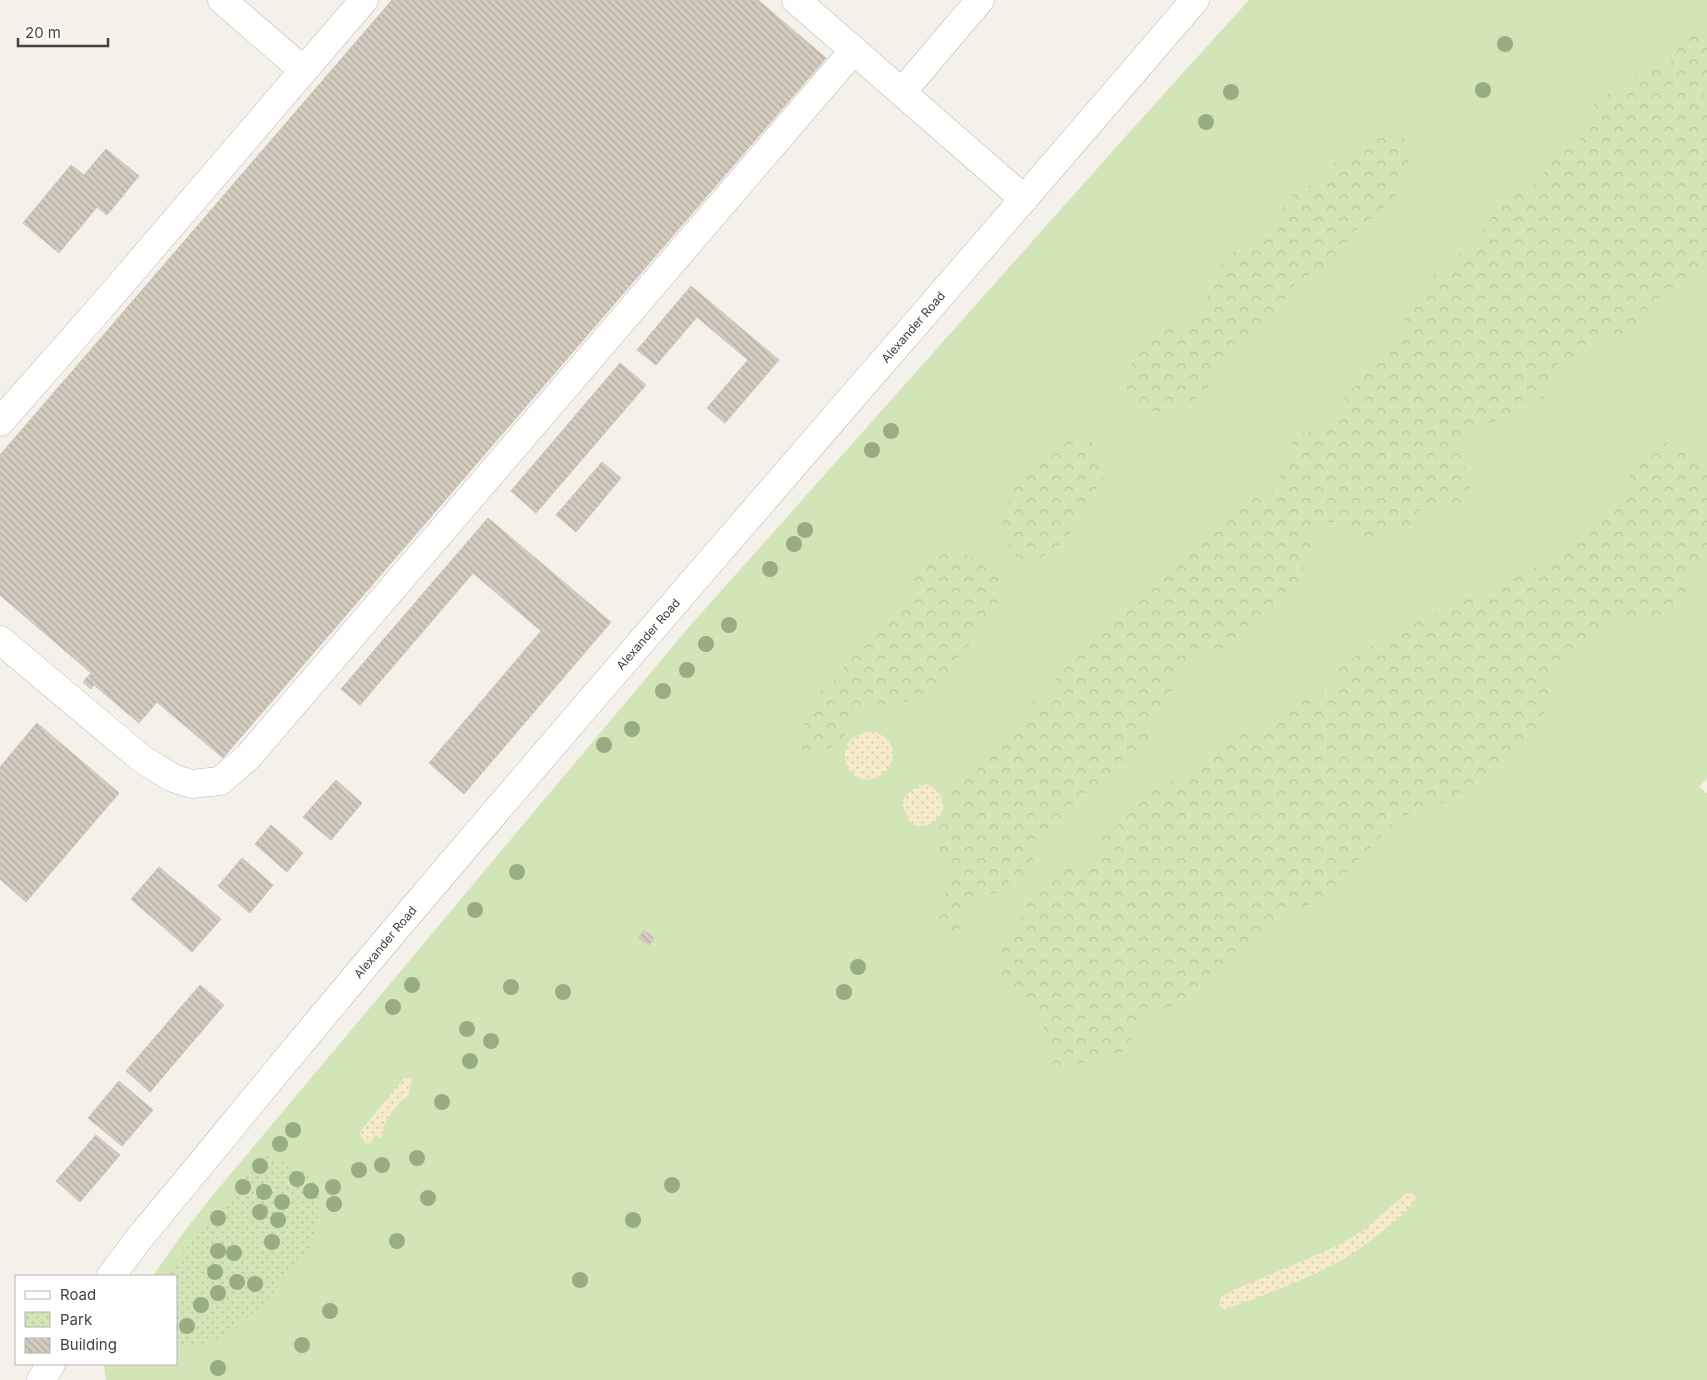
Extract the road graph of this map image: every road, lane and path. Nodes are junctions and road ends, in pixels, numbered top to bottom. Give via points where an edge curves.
1 (222, 0) edge
2 (364, 0) edge
3 (796, 0) edge
4 (980, 0) edge
5 (1195, 0) edge
6 (854, 50) junction
7 (303, 70) junction
8 (902, 92) junction
9 (1024, 199) junction
10 (0, 422) edge
11 (0, 640) edge
12 (112, 1275) edge

1 - 7 street
2 - 7 street
3 - 6 street
4 - 8 street
5 - 9 street, Alexander Road
6 - 8 street
6 - 11 street via 248,757 220,781 192,784 173,778 142,759
7 - 10 street
8 - 9 street
9 - 12 street, Alexander Road via 419,901

